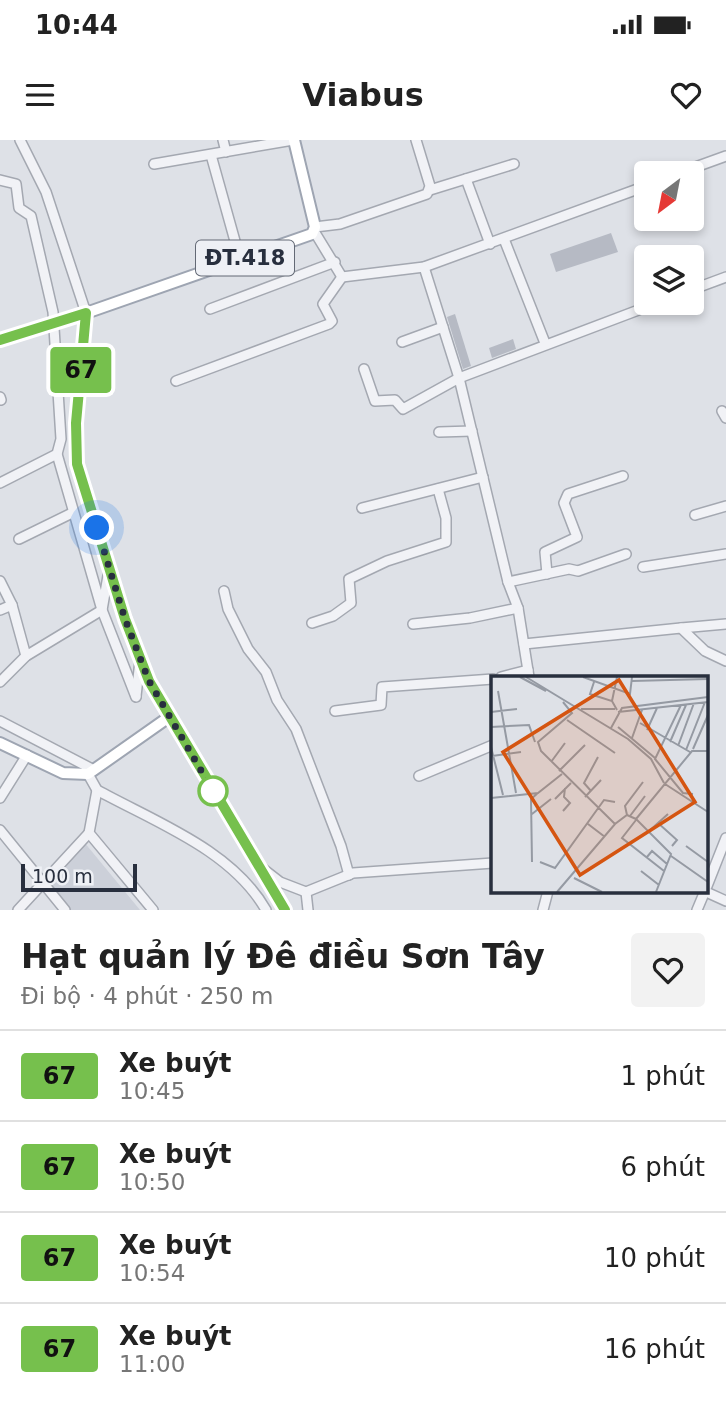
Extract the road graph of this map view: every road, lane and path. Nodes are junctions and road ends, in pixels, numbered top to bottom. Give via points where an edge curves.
1 (20, 140) edge
2 (223, 140) edge
3 (294, 140) edge
4 (416, 140) edge
5 (226, 152) junction
6 (211, 155) junction
7 (726, 156) edge
8 (154, 164) dead end
9 (514, 164) dead end
10 (704, 164) edge
11 (467, 179) junction
12 (0, 180) edge
13 (429, 190) junction
14 (634, 191) edge
15 (315, 229) junction
16 (505, 239) junction
17 (489, 244) junction
18 (240, 259) junction
19 (335, 262) junction
20 (424, 267) junction
21 (726, 277) edge
22 (342, 278) junction
23 (704, 285) edge
24 (210, 309) dead end
25 (634, 311) edge
26 (86, 313) junction
27 (53, 323) junction
28 (443, 327) junction
29 (0, 340) edge
30 (402, 342) dead end
31 (545, 343) junction
32 (364, 369) dead end
33 (459, 378) junction
34 (176, 381) dead end
35 (472, 431) junction
36 (439, 432) dead end
37 (57, 454) junction
38 (623, 476) dead end
39 (483, 477) junction
40 (0, 483) edge
41 (438, 489) junction
42 (726, 506) edge
43 (362, 508) dead end
44 (72, 513) junction
45 (695, 515) dead end
46 (19, 538) dead end
47 (626, 554) dead end
48 (726, 554) edge
49 (643, 567) dead end
50 (110, 569) junction
51 (547, 574) junction
52 (0, 581) edge
53 (508, 582) junction
54 (224, 591) dead end
55 (12, 605) junction
56 (518, 608) junction
57 (0, 610) edge
58 (103, 611) junction
59 (312, 622) dead end
60 (413, 624) dead end
61 (726, 624) edge
62 (681, 628) junction
63 (524, 644) junction
64 (26, 656) junction
65 (141, 659) junction
66 (726, 661) edge
67 (529, 674) edge
68 (510, 676) edge
69 (491, 679) edge
70 (0, 682) edge
71 (335, 711) dead end
72 (169, 717) junction
73 (0, 721) edge
74 (0, 743) edge
75 (491, 746) edge
76 (27, 755) junction
77 (91, 772) junction
78 (419, 776) dead end
79 (97, 790) junction
80 (0, 797) edge
81 (0, 830) edge
82 (89, 833) junction
83 (726, 838) edge
84 (491, 863) edge
85 (257, 864) junction
86 (349, 875) junction
87 (44, 883) junction
88 (708, 883) edge
89 (306, 892) junction
90 (548, 892) edge
91 (705, 892) edge
92 (707, 892) edge
93 (726, 901) edge
94 (261, 908) edge
95 (18, 910) edge
96 (65, 910) edge
97 (153, 910) edge
98 (285, 910) edge
99 (308, 910) edge
100 (543, 910) edge
101 (697, 910) edge

1 - 26 street via 46,192
2 - 5 street
3 - 5 street
3 - 15 main road, ĐT.418
4 - 13 street
5 - 6 street
6 - 8 street
6 - 18 street
7 - 10 street
9 - 11 street
11 - 13 street
11 - 17 street
12 - 27 street via 16,184 19,208 31,216
13 - 15 street
14 - 16 street
15 - 18 main road, ĐT.418 via 308,236
15 - 19 street
16 - 17 street
16 - 31 street
17 - 20 street
18 - 26 main road, ĐT.418
19 - 22 street
19 - 24 street
20 - 22 street
20 - 28 street
21 - 23 street
22 - 34 street via 323,303 332,321 329,324
25 - 31 street
26 - 27 main road, ĐT.418
26 - 50 main road via 77,464
27 - 29 main road, ĐT.418
27 - 37 street via 61,439
28 - 30 street
28 - 33 street
31 - 33 street
32 - 33 street via 375,401 394,400 402,409
33 - 35 street
35 - 36 street
35 - 39 street
37 - 40 street
37 - 44 street
38 - 51 street via 568,494 564,503 577,537 545,552
39 - 41 street
39 - 53 street
41 - 43 street
41 - 59 street via 446,518 446,542 349,579 351,603
42 - 45 street
44 - 46 street
44 - 58 street
47 - 51 street via 578,571
48 - 49 street
50 - 58 street
50 - 65 main road
51 - 53 street
52 - 55 street
53 - 56 street
54 - 86 street via 248,649 296,729
55 - 57 street
55 - 64 street
56 - 60 street
56 - 63 street
58 - 64 street
58 - 65 street via 136,697
61 - 62 street
62 - 63 street
62 - 66 street via 705,652
63 - 67 street
64 - 70 street
65 - 72 main road
67 - 68 street
69 - 71 street via 382,687 381,705
72 - 77 main road
72 - 85 main road
73 - 77 street
74 - 76 main road
75 - 78 street
76 - 77 main road via 63,773
76 - 80 street
77 - 79 street
79 - 82 street
79 - 94 street via 219,859 252,889
81 - 87 street
82 - 87 street
82 - 97 street
83 - 88 street
84 - 86 street
85 - 89 street via 280,882
85 - 98 main road
86 - 89 street
87 - 95 street
87 - 96 street
89 - 99 street
90 - 100 street
91 - 101 street
92 - 93 street

